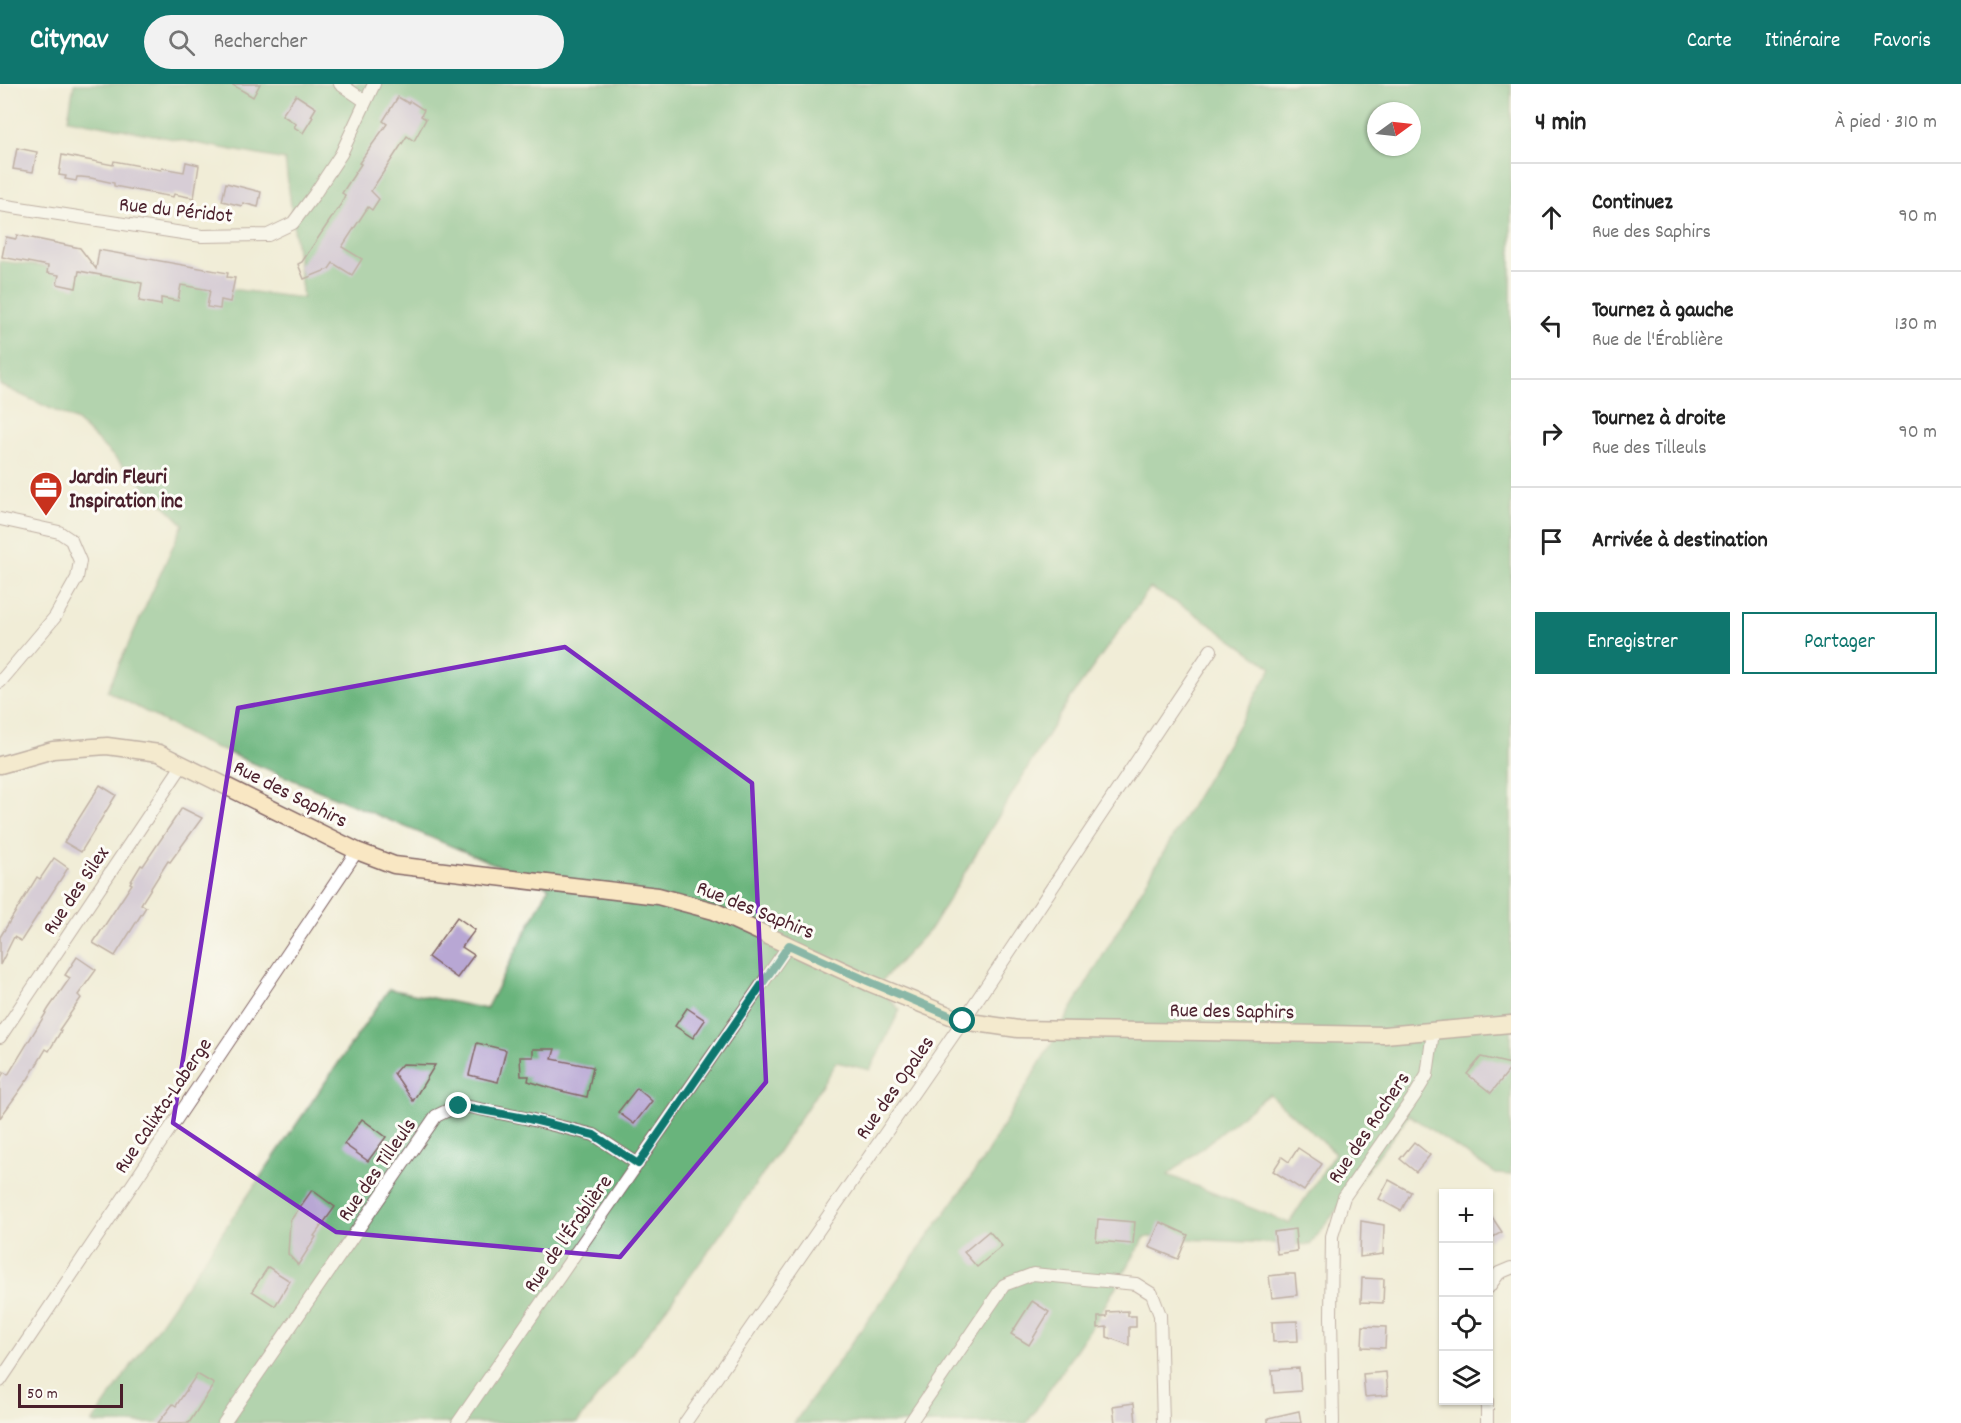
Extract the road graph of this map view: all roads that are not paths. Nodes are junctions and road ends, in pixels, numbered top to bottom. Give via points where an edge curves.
1 (340, 84) edge
2 (374, 84) edge
3 (365, 101) junction
4 (0, 205) edge
5 (0, 519) edge
6 (1211, 650) dead end
7 (0, 682) edge
8 (183, 764) junction
9 (0, 765) edge
10 (357, 851) junction
11 (789, 945) junction
12 (963, 1021) junction
13 (1511, 1024) edge
14 (1433, 1032) junction
15 (0, 1037) edge
16 (638, 1164) junction
17 (1511, 1268) edge
18 (1493, 1281) edge
19 (0, 1381) edge
20 (1487, 1405) edge
21 (224, 1423) edge
22 (458, 1423) edge
23 (685, 1423) edge
24 (910, 1423) edge
25 (1162, 1423) edge
26 (1334, 1423) edge
27 (1487, 1423) edge

1 - 3 street
2 - 3 street, Rue du Péridot
3 - 4 street, Rue du Péridot via 341,154 314,195 293,223 268,235 202,236
5 - 7 street via 59,532 71,540 80,561 77,578 55,617
6 - 12 street, Rue des Opales
8 - 9 street, Rue des Saphirs via 159,753 107,746 52,750
8 - 10 street, Rue des Saphirs
8 - 15 street, Rue des Silex
10 - 11 street, Rue des Saphirs via 394,865 658,896 714,911
10 - 19 street, Rue Calixta-Laberge
11 - 12 street, Rue des Saphirs
11 - 16 street, Rue de l'Érablière
12 - 14 street, Rue des Saphirs via 1018,1029 1384,1035
12 - 23 street, Rue des Opales
13 - 14 street, Rue des Saphirs
14 - 26 street, Rue des Rochers via 1427,1075 1344,1197 1332,1236
16 - 21 street, Rue des Tilleuls via 594,1135 525,1118 459,1106 436,1116
16 - 22 street, Rue de l'Érablière
17 - 18 street via 1499,1273
20 - 27 street
24 - 25 street via 1005,1285 1033,1274 1136,1284 1152,1294 1160,1314

